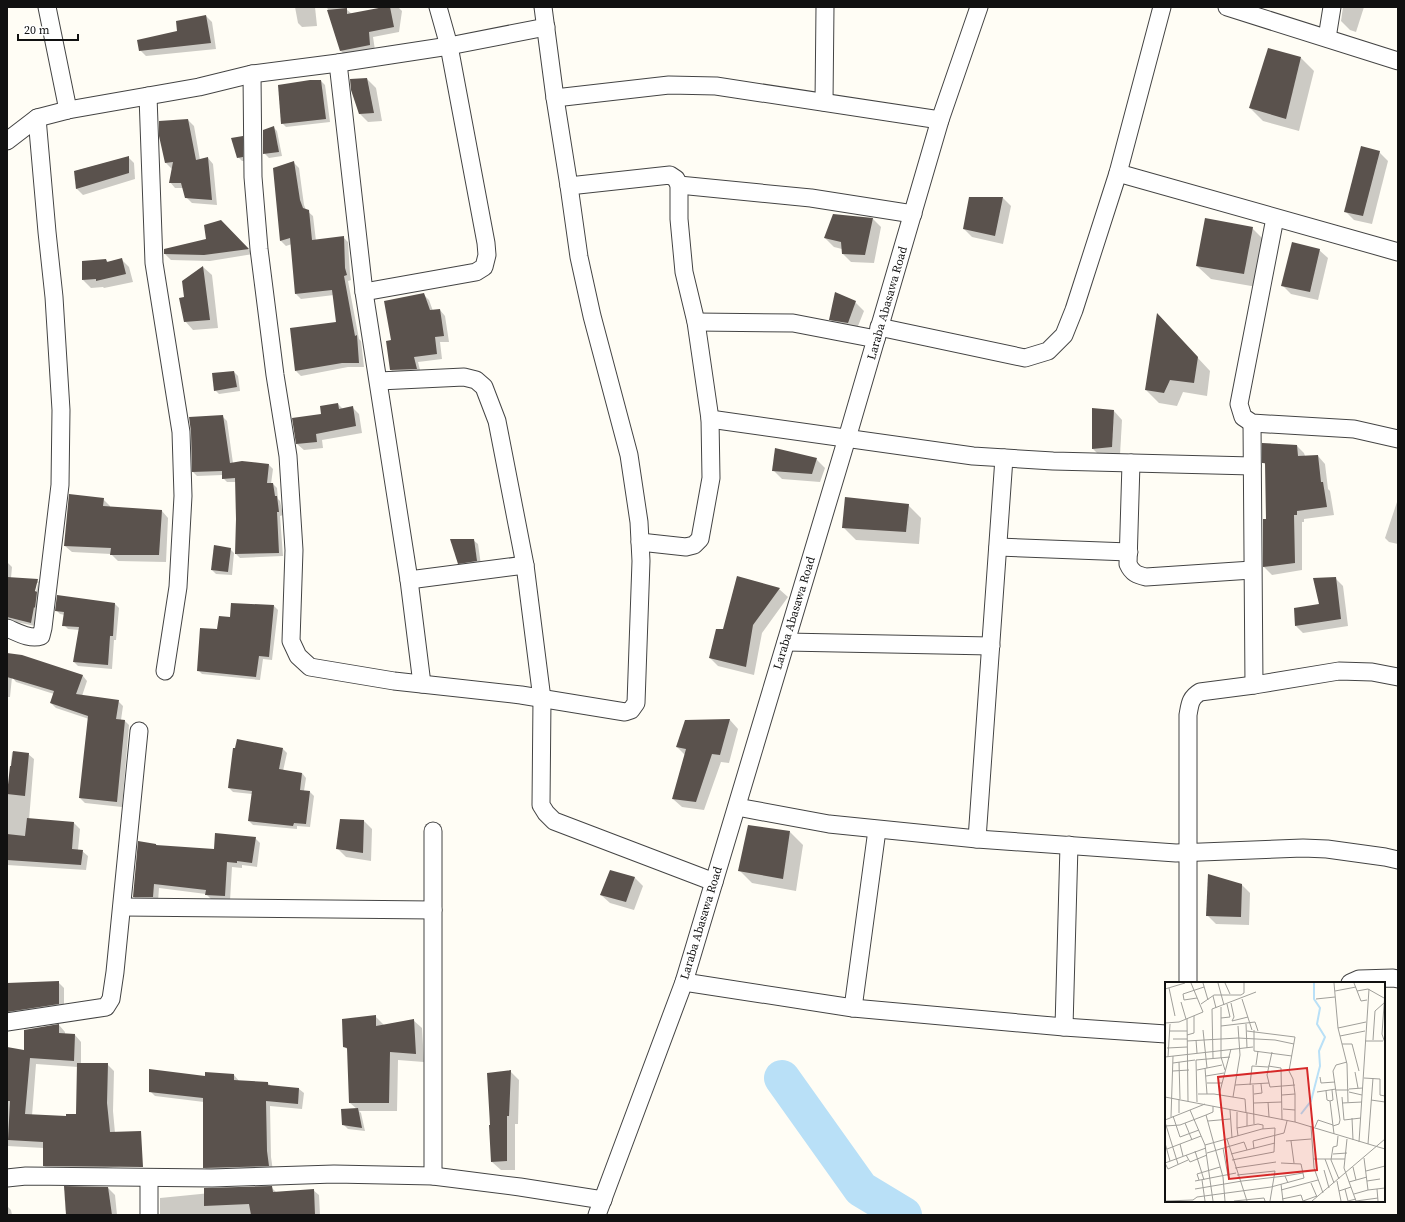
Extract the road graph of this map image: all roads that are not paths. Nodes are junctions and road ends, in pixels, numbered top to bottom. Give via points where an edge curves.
1 (47, 7) edge
2 (438, 7) edge
3 (543, 7) edge
4 (825, 7) edge
5 (979, 7) edge
6 (1162, 7) edge
7 (1227, 7) edge
8 (1332, 7) edge
9 (546, 27) junction
10 (1327, 38) junction
11 (449, 46) junction
12 (1398, 61) edge
13 (338, 63) junction
14 (252, 74) junction
15 (148, 96) junction
16 (555, 98) junction
17 (824, 102) junction
18 (68, 110) junction
19 (37, 118) junction
20 (940, 120) junction
21 (7, 141) edge
22 (1118, 173) junction
23 (679, 185) junction
24 (569, 186) junction
25 (913, 214) junction
26 (1275, 218) junction
27 (1398, 252) edge
28 (364, 292) junction
29 (696, 322) junction
30 (878, 333) junction
31 (378, 381) junction
32 (710, 419) junction
33 (1252, 423) junction
34 (847, 438) junction
35 (1398, 439) edge
36 (1004, 458) junction
37 (1131, 463) junction
38 (1252, 466) junction
39 (640, 542) junction
40 (998, 547) junction
41 (1129, 552) junction
42 (525, 565) junction
43 (1252, 570) junction
44 (409, 580) junction
45 (7, 628) edge
46 (786, 642) junction
47 (991, 646) junction
48 (164, 671) dead end
49 (1398, 677) edge
50 (422, 684) junction
51 (1254, 685) junction
52 (542, 699) junction
53 (139, 731) dead end
54 (736, 807) junction
55 (877, 830) junction
56 (433, 831) dead end
57 (976, 839) junction
58 (1069, 846) junction
59 (1188, 853) junction
60 (1398, 860) edge
61 (714, 882) junction
62 (122, 907) junction
63 (433, 910) junction
64 (1398, 979) edge
65 (684, 982) junction
66 (1188, 982) edge
67 (1352, 982) edge
68 (854, 1008) junction
69 (7, 1022) edge
70 (1064, 1027) junction
71 (1165, 1034) edge
72 (433, 1176) junction
73 (7, 1178) edge
74 (149, 1178) junction
75 (600, 1207) edge
76 (149, 1215) edge

1 - 18 street
2 - 11 street
3 - 9 street
4 - 17 street
5 - 20 street, Laraba Abasawa Road
6 - 22 street
7 - 10 street
8 - 10 street
9 - 11 street
9 - 16 street
10 - 12 street
11 - 13 street
11 - 28 street via 486,243 484,267 476,272
13 - 14 street
13 - 28 street
14 - 15 street
14 - 50 street via 252,177 275,374 288,456 294,550 291,641 298,656 310,667
15 - 18 street
15 - 48 street via 154,263 181,432 183,496 178,587
16 - 17 street via 669,85 716,86
16 - 24 street
17 - 20 street
18 - 19 street
19 - 21 street
19 - 45 street via 54,297 60,402 60,485 41,636 29,636
20 - 25 street, Laraba Abasawa Road
22 - 26 street
22 - 30 street via 1074,310 1064,335 1048,351 1025,358
23 - 24 street via 670,175
23 - 25 street via 811,198
23 - 29 street via 679,220 684,272
24 - 39 street via 579,257 590,309 629,455
25 - 30 street, Laraba Abasawa Road
26 - 27 street
26 - 33 street via 1239,404 1243,417
28 - 31 street
29 - 30 street via 793,323
29 - 32 street
30 - 34 street, Laraba Abasawa Road
31 - 42 street via 464,377 476,380 484,387 497,421
31 - 44 street
32 - 34 street
32 - 39 street via 711,478 700,539 694,545 686,547
33 - 35 street via 1354,429
33 - 38 street
34 - 36 street
34 - 46 street, Laraba Abasawa Road
36 - 37 street
36 - 40 street
37 - 38 street
37 - 41 street
38 - 43 street
39 - 52 street via 636,703 631,710 625,712
40 - 41 street
40 - 47 street
41 - 43 street via 1128,564 1131,571 1146,577
42 - 44 street
42 - 52 street
43 - 51 street
44 - 50 street
46 - 47 street
46 - 54 street, Laraba Abasawa Road
47 - 57 street
49 - 51 street via 1372,672 1339,671
50 - 52 street
51 - 59 street via 1200,692 1190,703
52 - 61 street via 542,805 546,813 554,821
53 - 62 street
54 - 55 street
54 - 61 street, Laraba Abasawa Road
55 - 57 street
55 - 68 street
56 - 63 street
57 - 58 street
58 - 59 street
58 - 70 street
59 - 60 street via 1303,848 1385,856
59 - 66 street
61 - 65 street, Laraba Abasawa Road
62 - 63 street
62 - 69 street via 111,999 106,1007
63 - 72 street
64 - 67 street via 1359,979
65 - 68 street
65 - 75 street, Laraba Abasawa Road
68 - 70 street
70 - 71 street
72 - 74 street via 334,1174
72 - 75 street via 520,1187
73 - 74 street
74 - 76 street

